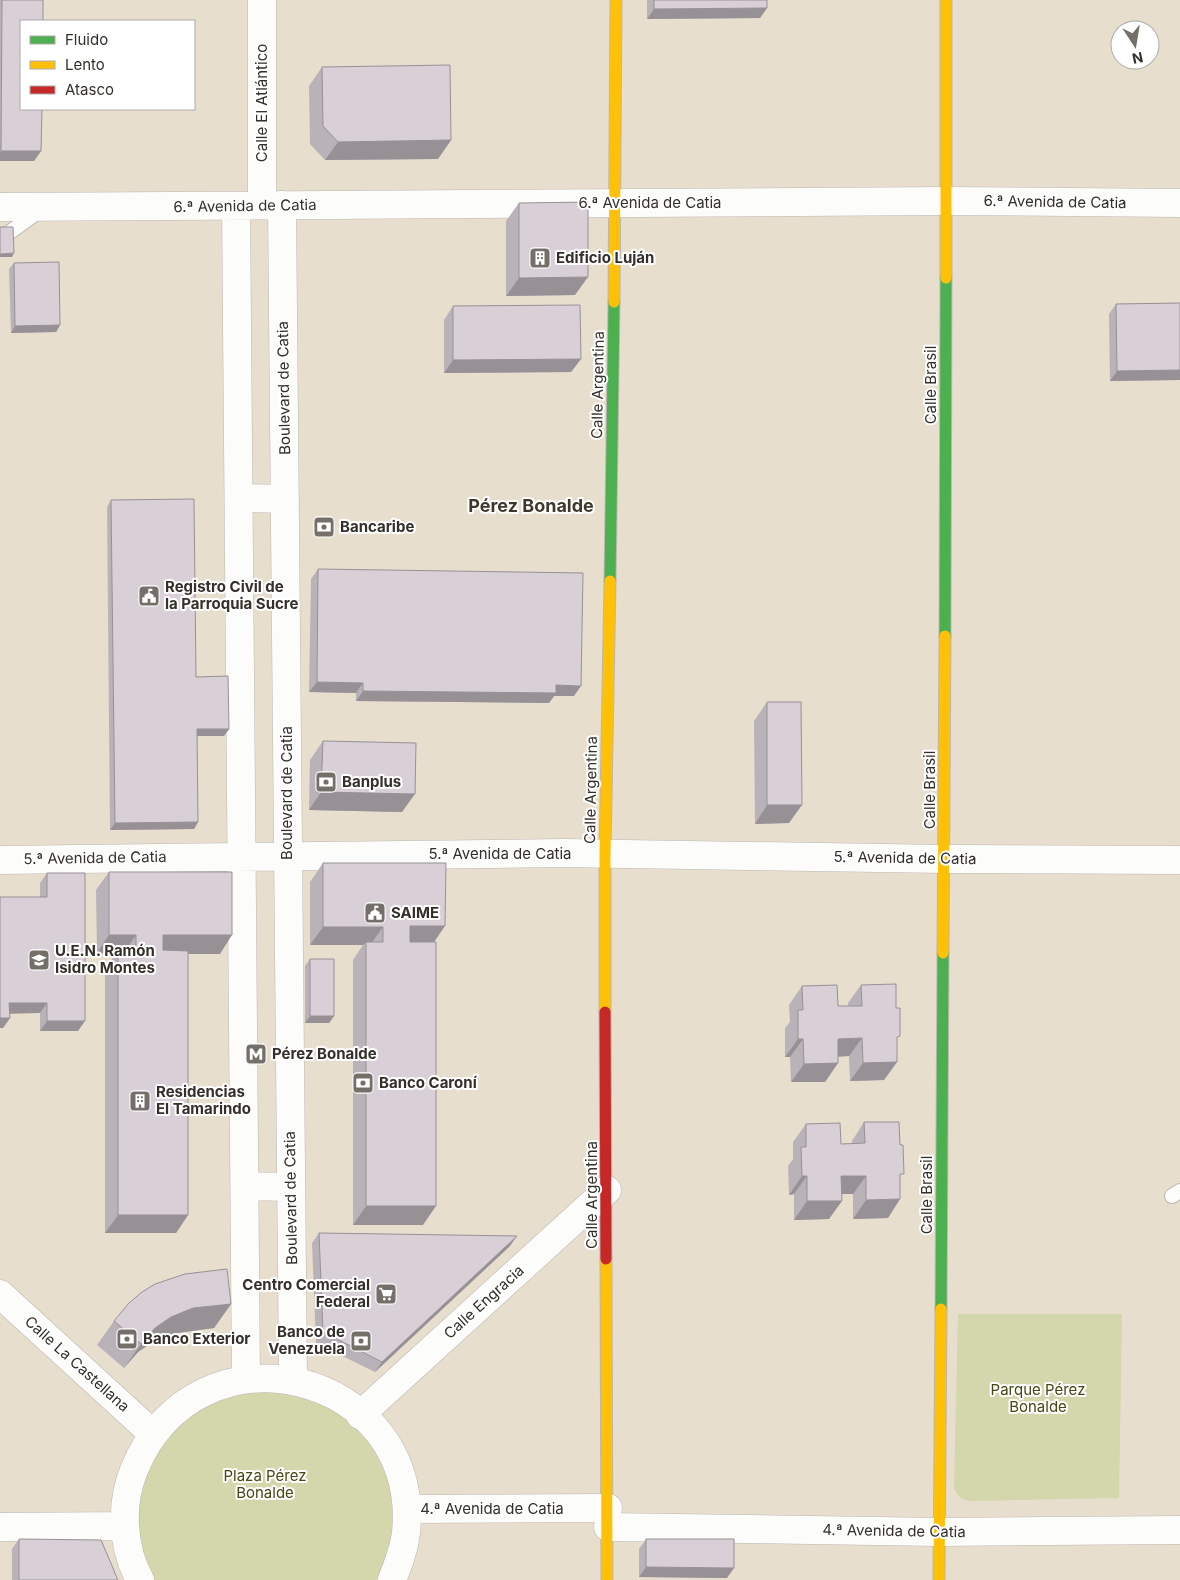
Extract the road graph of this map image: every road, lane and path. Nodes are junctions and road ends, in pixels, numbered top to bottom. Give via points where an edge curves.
1 (262, 0) edge
2 (616, 0) edge
3 (946, 0) edge
4 (946, 201) junction
5 (616, 203) junction
6 (1180, 203) edge
7 (260, 205) junction
8 (44, 207) junction
9 (0, 208) edge
10 (10, 232) edge
11 (239, 498) junction
12 (285, 499) junction
13 (605, 854) junction
14 (288, 856) junction
15 (242, 857) junction
16 (944, 859) junction
17 (0, 860) edge
18 (1180, 860) edge
19 (245, 1186) junction
20 (291, 1187) junction
21 (607, 1190) junction
22 (0, 1294) edge
23 (246, 1380) junction
24 (293, 1381) junction
25 (360, 1415) junction
26 (153, 1434) junction
27 (407, 1509) junction
28 (608, 1518) junction
29 (125, 1526) junction
30 (0, 1527) edge
31 (1180, 1530) edge
32 (939, 1532) junction
33 (140, 1580) edge
34 (392, 1580) edge
35 (608, 1580) edge
36 (939, 1580) edge

1 - 7 street, Calle El Atlántico
2 - 5 street, Calle Argentina
3 - 4 street, Calle Brasil
4 - 5 street, 6.ª Avenida de Catia
4 - 6 street, 6.ª Avenida de Catia
4 - 16 street, Calle Brasil
5 - 7 street, 6.ª Avenida de Catia
5 - 13 street, Calle Argentina
7 - 8 street, 6.ª Avenida de Catia
7 - 11 street
7 - 12 street, Boulevard de Catia
8 - 9 street, 6.ª Avenida de Catia
8 - 10 lane
11 - 12 street
11 - 15 street
12 - 14 street, Boulevard de Catia
13 - 14 street, 5.ª Avenida de Catia
13 - 16 street, 5.ª Avenida de Catia
13 - 21 street, Calle Argentina
14 - 15 street, 5.ª Avenida de Catia
14 - 20 street, Boulevard de Catia
15 - 17 street, 5.ª Avenida de Catia
15 - 19 street
16 - 18 street, 5.ª Avenida de Catia
16 - 32 street, Calle Brasil
19 - 20 street
19 - 23 street
20 - 24 street, Boulevard de Catia
21 - 25 street, Calle Engracia
21 - 28 street, Calle Argentina
22 - 26 street, Calle La Castellana
23 - 24 street
23 - 26 street via 210,1389 189,1400
24 - 25 street via 330,1393
25 - 27 street via 384,1441 396,1462
26 - 29 street via 131,1477
27 - 28 street, 4.ª Avenida de Catia
27 - 34 street via 401,1558
28 - 32 street, 4.ª Avenida de Catia
28 - 35 street, Calle Argentina
29 - 30 street
29 - 33 street via 128,1550
31 - 32 street, 4.ª Avenida de Catia
32 - 36 street, Calle Brasil

